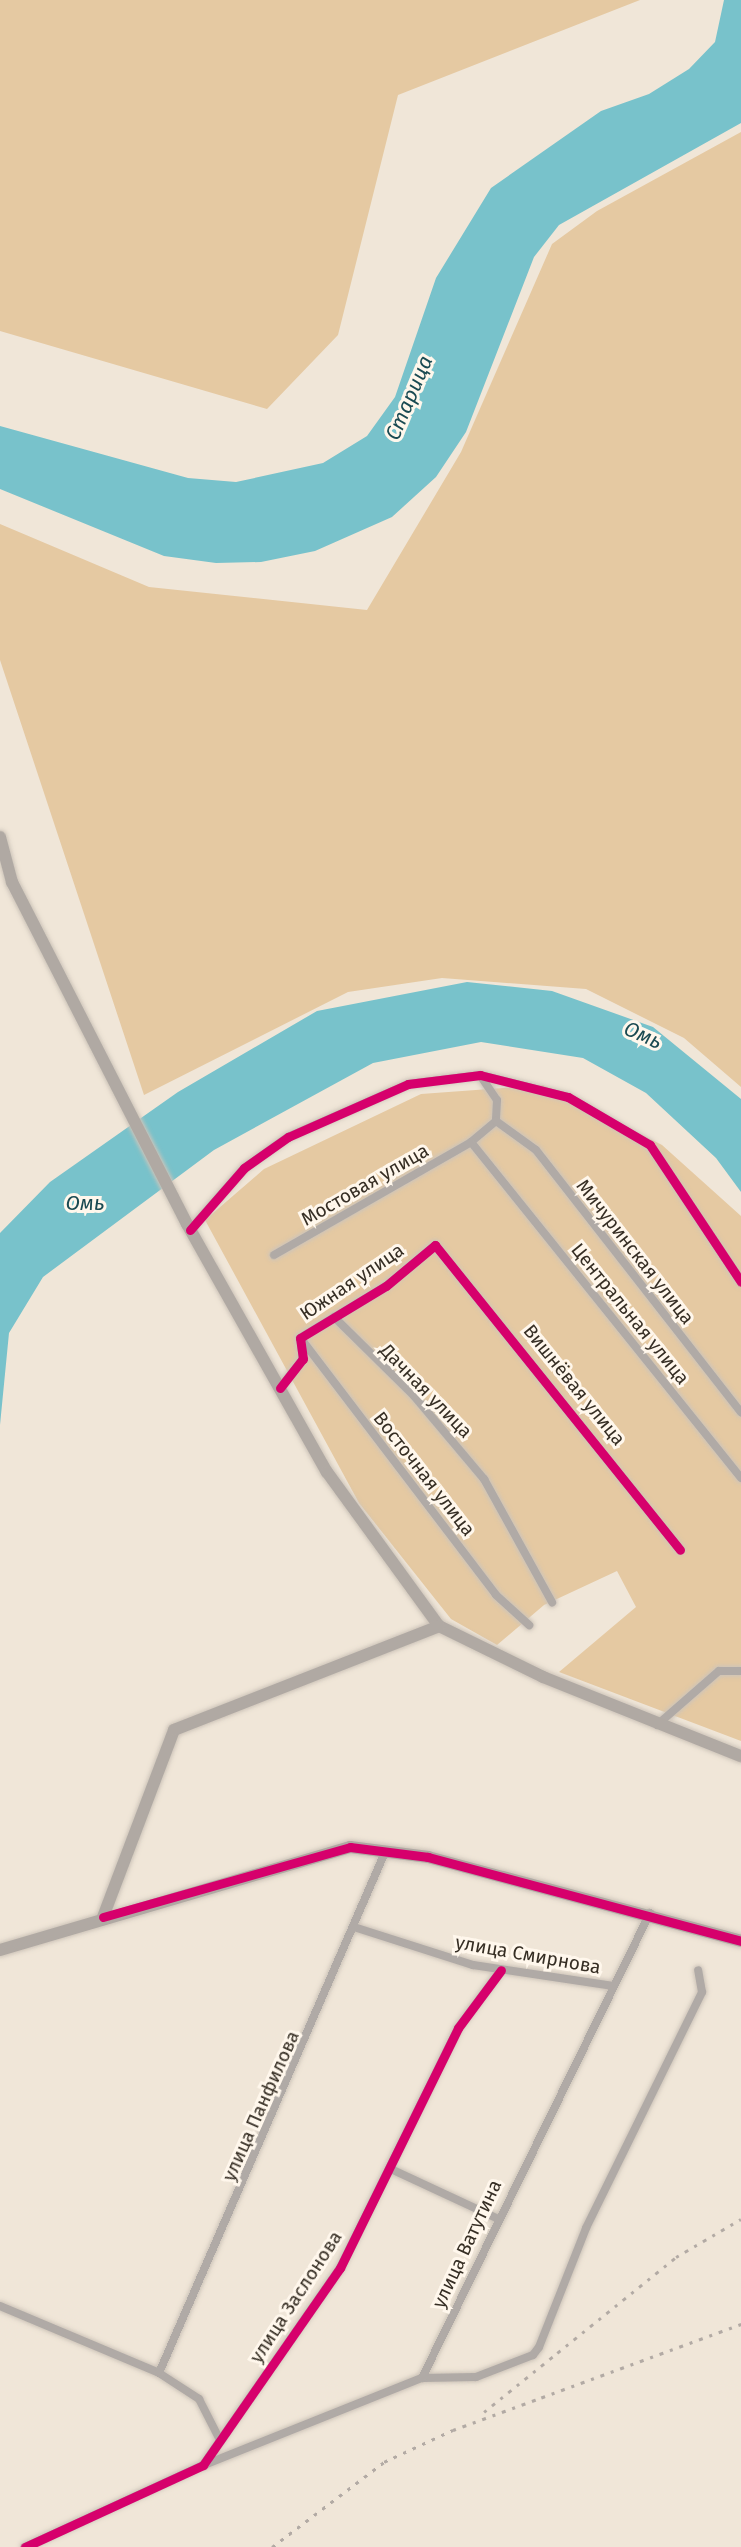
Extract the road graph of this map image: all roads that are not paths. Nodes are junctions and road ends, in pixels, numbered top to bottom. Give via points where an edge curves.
1 (0, 836) edge
2 (480, 1075) junction
3 (496, 1121) junction
4 (471, 1142) junction
5 (189, 1227) junction
6 (435, 1245) joint
7 (274, 1255) dead end
8 (741, 1282) edge
9 (334, 1317) junction
10 (300, 1338) junction
11 (280, 1388) junction
12 (741, 1412) edge
13 (741, 1478) edge
14 (680, 1550) dead end
15 (552, 1601) dead end
16 (529, 1625) dead end
17 (439, 1626) junction
18 (741, 1671) edge
19 (657, 1725) junction
20 (741, 1756) edge
21 (386, 1850) junction
22 (650, 1913) junction
23 (103, 1917) junction
24 (358, 1928) junction
25 (741, 1941) edge
26 (0, 1950) edge
27 (501, 1970) junction
28 (698, 1970) dead end
29 (613, 1986) junction
30 (391, 2169) junction
31 (496, 2218) junction
32 (0, 2306) edge
33 (159, 2373) junction
34 (422, 2378) junction
35 (220, 2440) junction
36 (203, 2465) junction
37 (25, 2547) edge

1 - 5 main road via 12,882 120,1102
2 - 3 street via 497,1100
2 - 5 street via 408,1084 288,1137 244,1168
2 - 8 street via 568,1097 650,1145
3 - 4 street, Мостовая улица
3 - 12 street, Мичуринская улица via 536,1150
4 - 7 street, Мостовая улица
4 - 13 street, Центральная улица
5 - 11 main road
6 - 9 street, Южная улица
6 - 14 street, Вишнёвая улица
9 - 10 street, Южная улица
9 - 15 street, Дачная улица via 414,1396 484,1479
10 - 11 street, Южная улица via 303,1359
10 - 16 street, Восточная улица via 496,1595
11 - 17 main road via 327,1472
17 - 19 main road
17 - 23 main road via 174,1730
18 - 19 street via 719,1671
19 - 20 main road
21 - 22 main road
21 - 23 main road via 349,1847 308,1856
21 - 24 street, улица Панфилова
22 - 25 main road
22 - 29 street, улица Ватутина
23 - 26 main road
24 - 27 street, улица Смирнова
24 - 33 street, улица Панфилова
27 - 29 street, улица Смирнова
27 - 30 street, улица Заслонова via 458,2028
28 - 34 street via 702,1992 586,2228 539,2347 533,2355 475,2377
29 - 31 street, улица Ватутина
30 - 31 street
30 - 35 street, улица Заслонова via 340,2268
31 - 34 street, улица Ватутина
32 - 33 street
33 - 35 street via 199,2399
34 - 36 street
35 - 36 street, улица Заслонова
36 - 37 street

